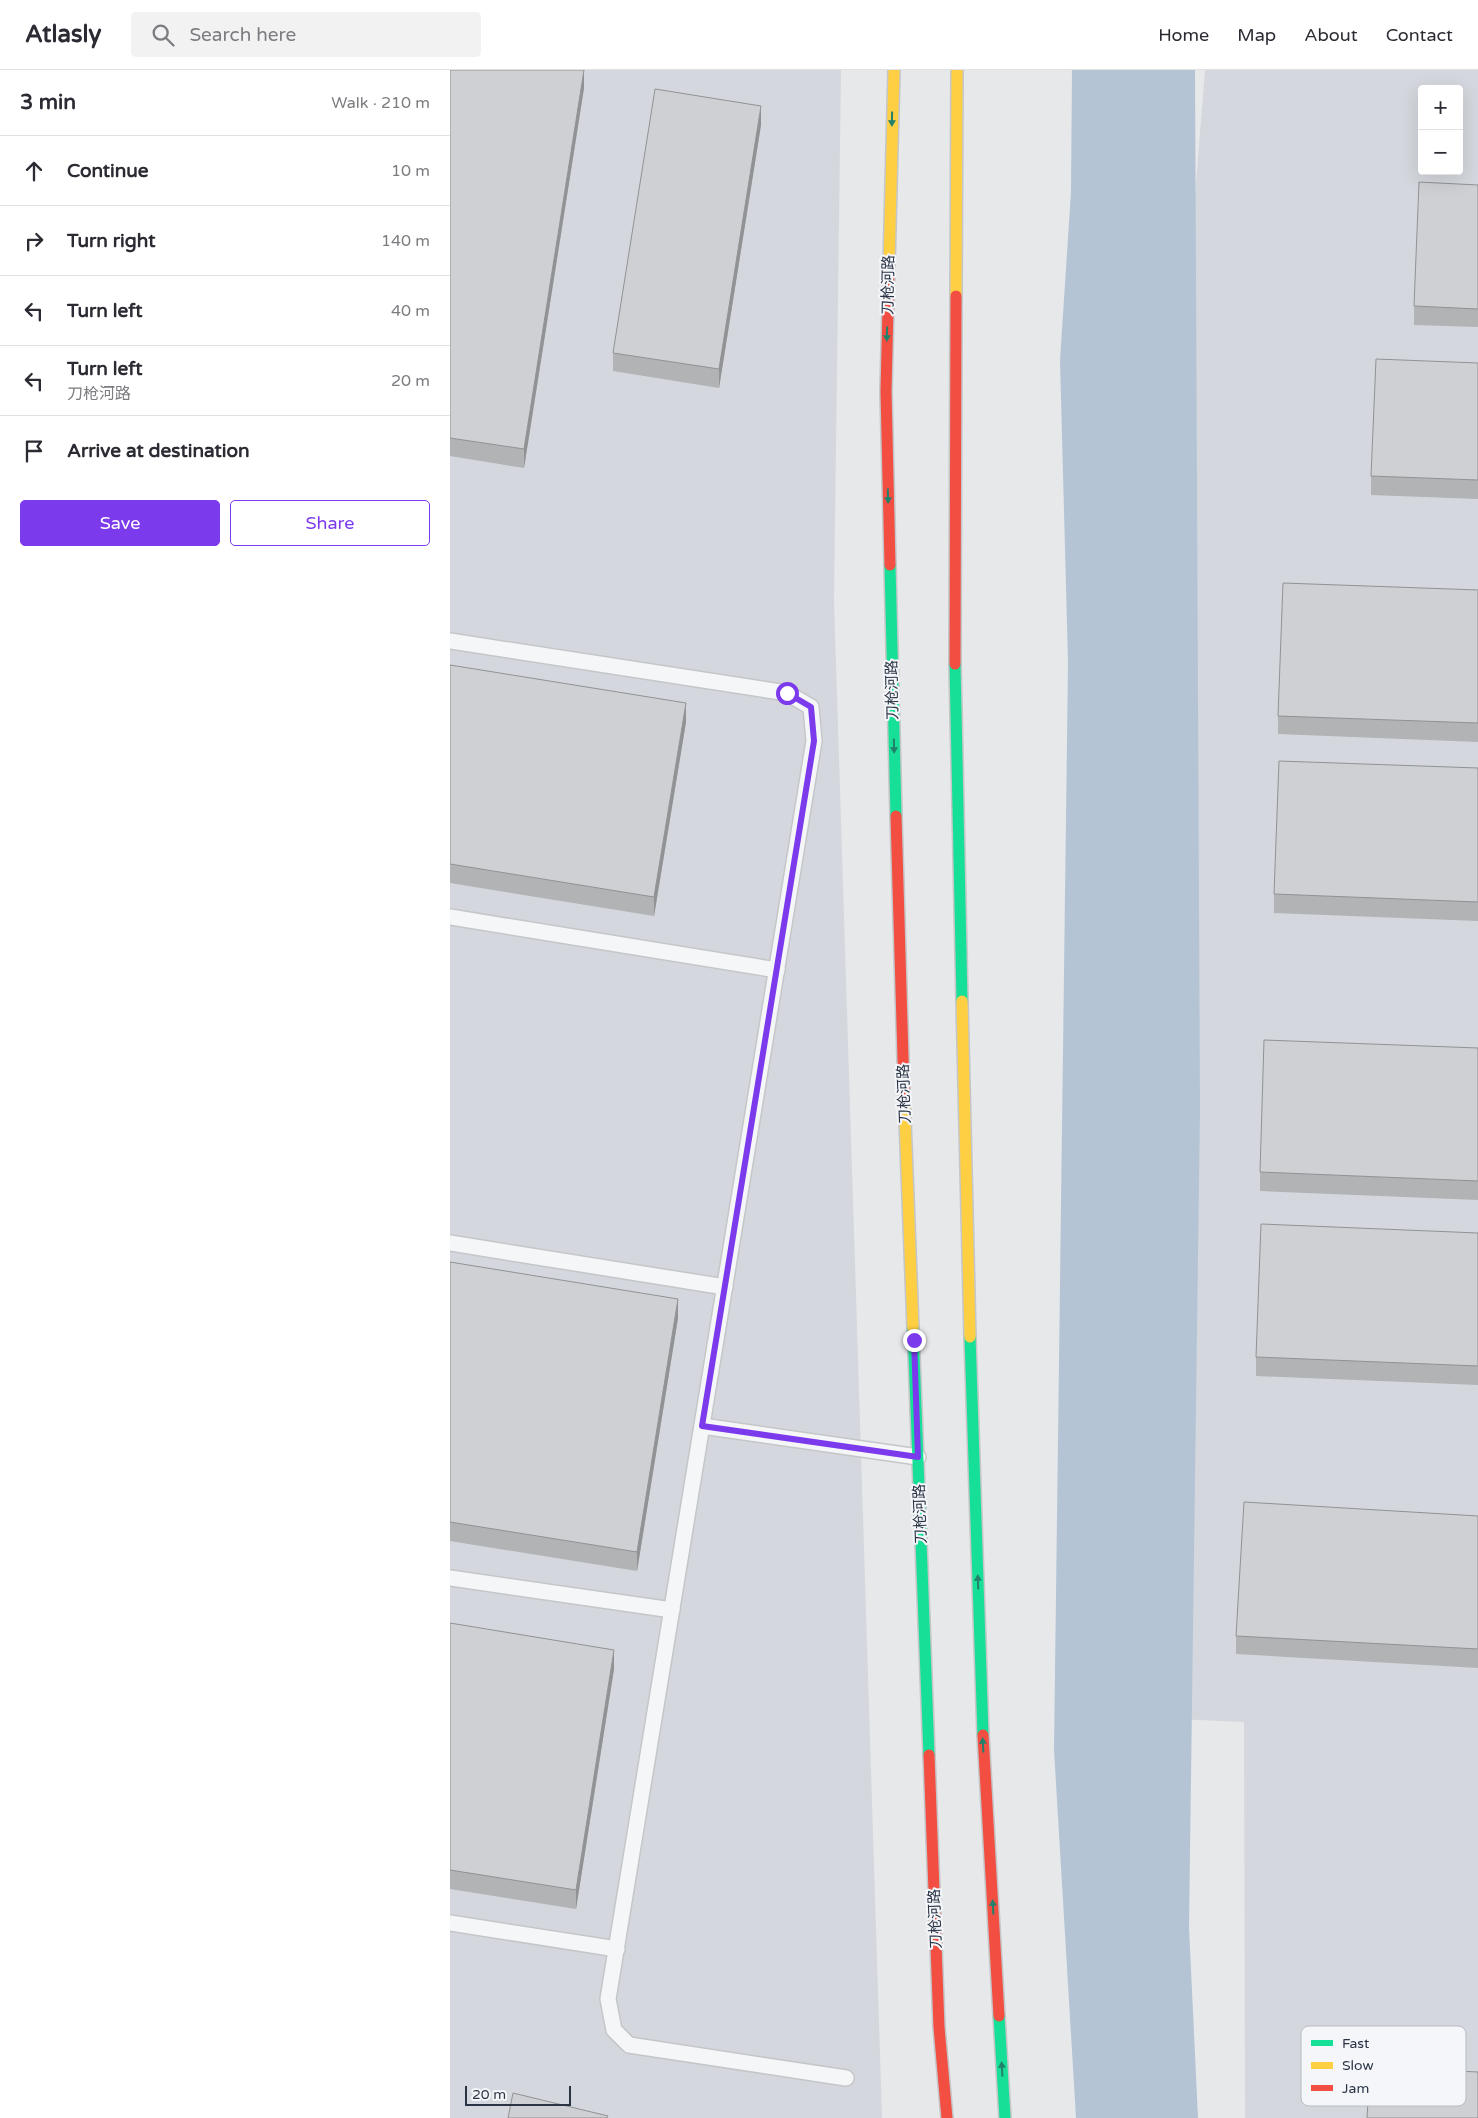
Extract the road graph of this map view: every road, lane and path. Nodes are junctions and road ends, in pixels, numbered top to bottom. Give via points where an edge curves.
1 (894, 70) edge
2 (957, 70) edge
3 (450, 641) edge
4 (450, 917) edge
5 (777, 970) junction
6 (450, 1243) edge
7 (725, 1287) junction
8 (702, 1426) junction
9 (918, 1457) junction
10 (450, 1578) edge
11 (672, 1610) junction
12 (450, 1923) edge
13 (617, 1949) junction
14 (846, 2078) dead end
15 (947, 2118) edge
16 (1005, 2118) edge

1 -> 9 street, 刀枪河路 via 886,391 898,968
16 -> 2 street via 982,1722 965,1170 955,688
3 - 5 lane via 787,693 811,707 814,741
4 - 5 lane
5 - 7 lane
6 - 7 lane
7 - 8 lane
8 - 9 lane
8 - 11 lane
9 - 15 street, 刀枪河路 via 939,2028
10 - 11 lane
11 - 13 lane
12 - 13 lane
13 - 14 lane via 608,1999 614,2030 629,2045

